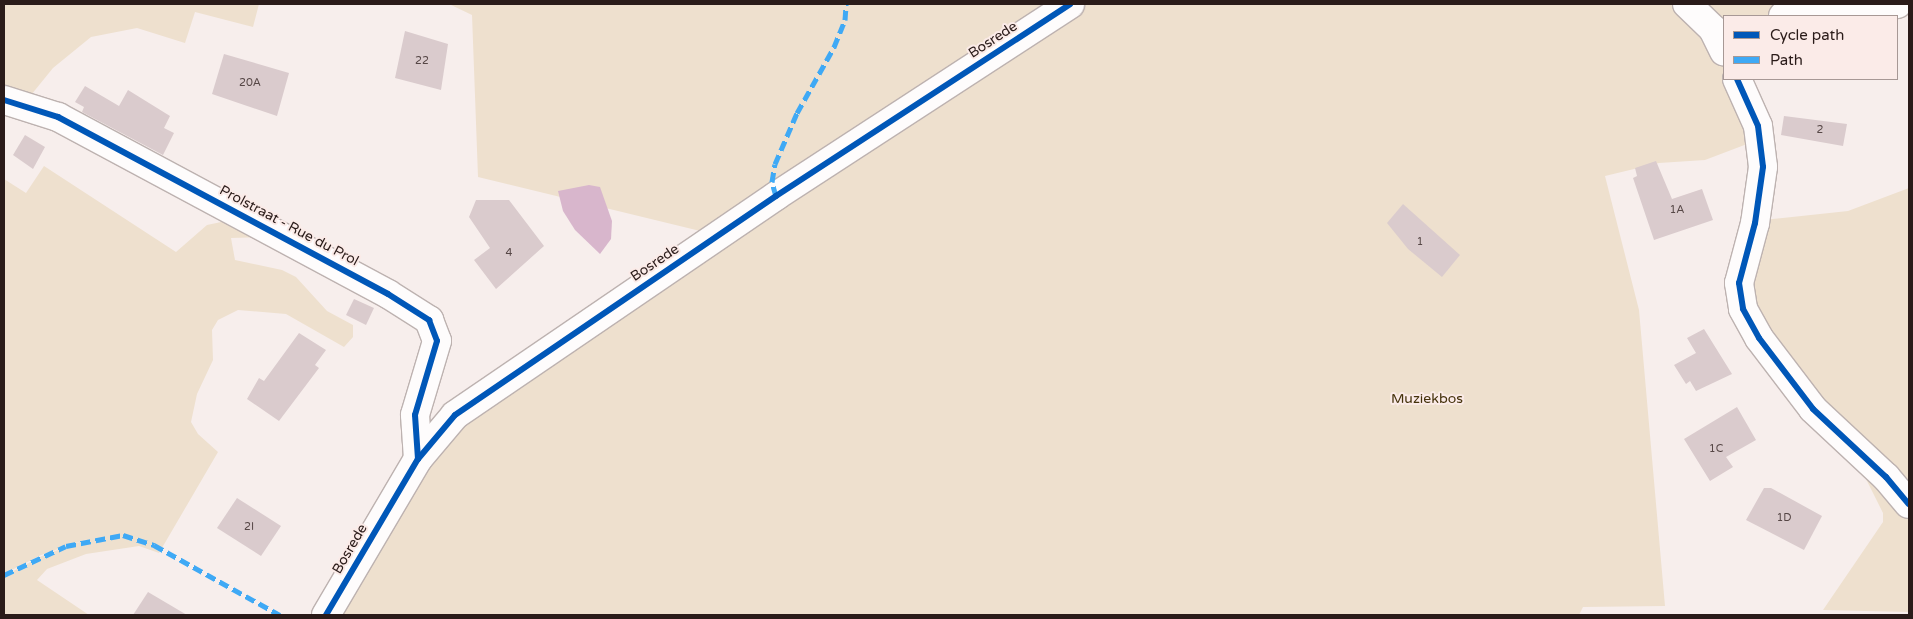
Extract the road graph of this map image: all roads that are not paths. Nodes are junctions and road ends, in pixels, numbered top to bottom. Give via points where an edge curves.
1 (1070, 4) edge
2 (1688, 4) edge
3 (1897, 4) edge
4 (1792, 15) edge
5 (1721, 36) edge
6 (1737, 80) edge
7 (4, 100) edge
8 (418, 459) junction
9 (1909, 504) edge
10 (326, 615) edge

1 - 8 street, Bosrede via 776,196 495,386 455,415
2 - 5 street
3 - 4 street
6 - 9 street via 1758,126 1763,167 1755,223 1739,282 1742,309 1759,338 1808,404
7 - 8 street, Prolstraat - Rue du Prol via 58,117 370,284 430,320 436,341 415,415
8 - 10 street, Bosrede

